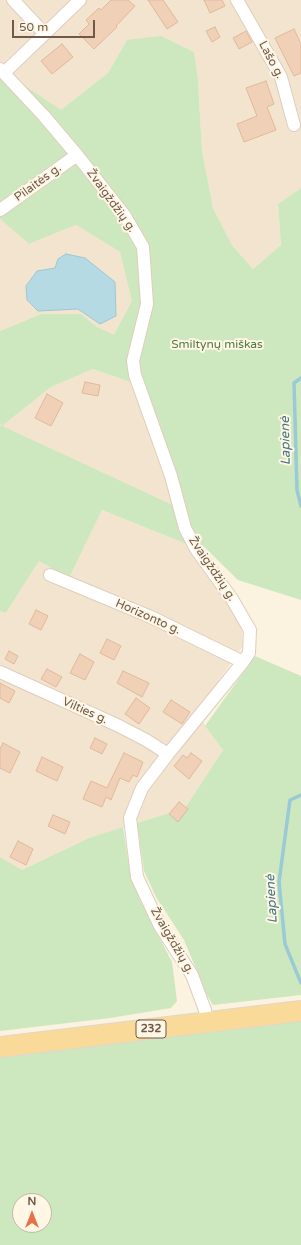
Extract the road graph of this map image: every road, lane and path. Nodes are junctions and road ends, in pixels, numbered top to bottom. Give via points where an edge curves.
1 (13, 0) edge
2 (80, 0) edge
3 (238, 0) edge
4 (45, 34) junction
5 (2, 71) edge
6 (294, 125) dead end
7 (77, 155) junction
8 (0, 210) edge
9 (50, 575) dead end
10 (243, 662) junction
11 (0, 672) edge
12 (168, 754) junction
13 (301, 1011) edge
14 (207, 1022) junction
15 (0, 1047) edge

1 - 4 street
2 - 4 street
3 - 6 street, Lašo g. via 281,77
4 - 5 street
5 - 7 street, Žvaigždžių g.
7 - 8 street, Pilaitės g.
7 - 10 street, Žvaigždžių g. via 125,216 143,247 147,304 133,361 136,375 171,476 185,528 196,549 232,598 250,630 249,653
9 - 10 street, Horizonto g. via 151,616
10 - 12 street, Žvaigždžių g.
11 - 12 street, Vilties g. via 117,725
12 - 14 street, Žvaigždžių g. via 142,788 130,818 137,877 160,926 192,975
13 - 14 main road, 232
14 - 15 main road, 232

